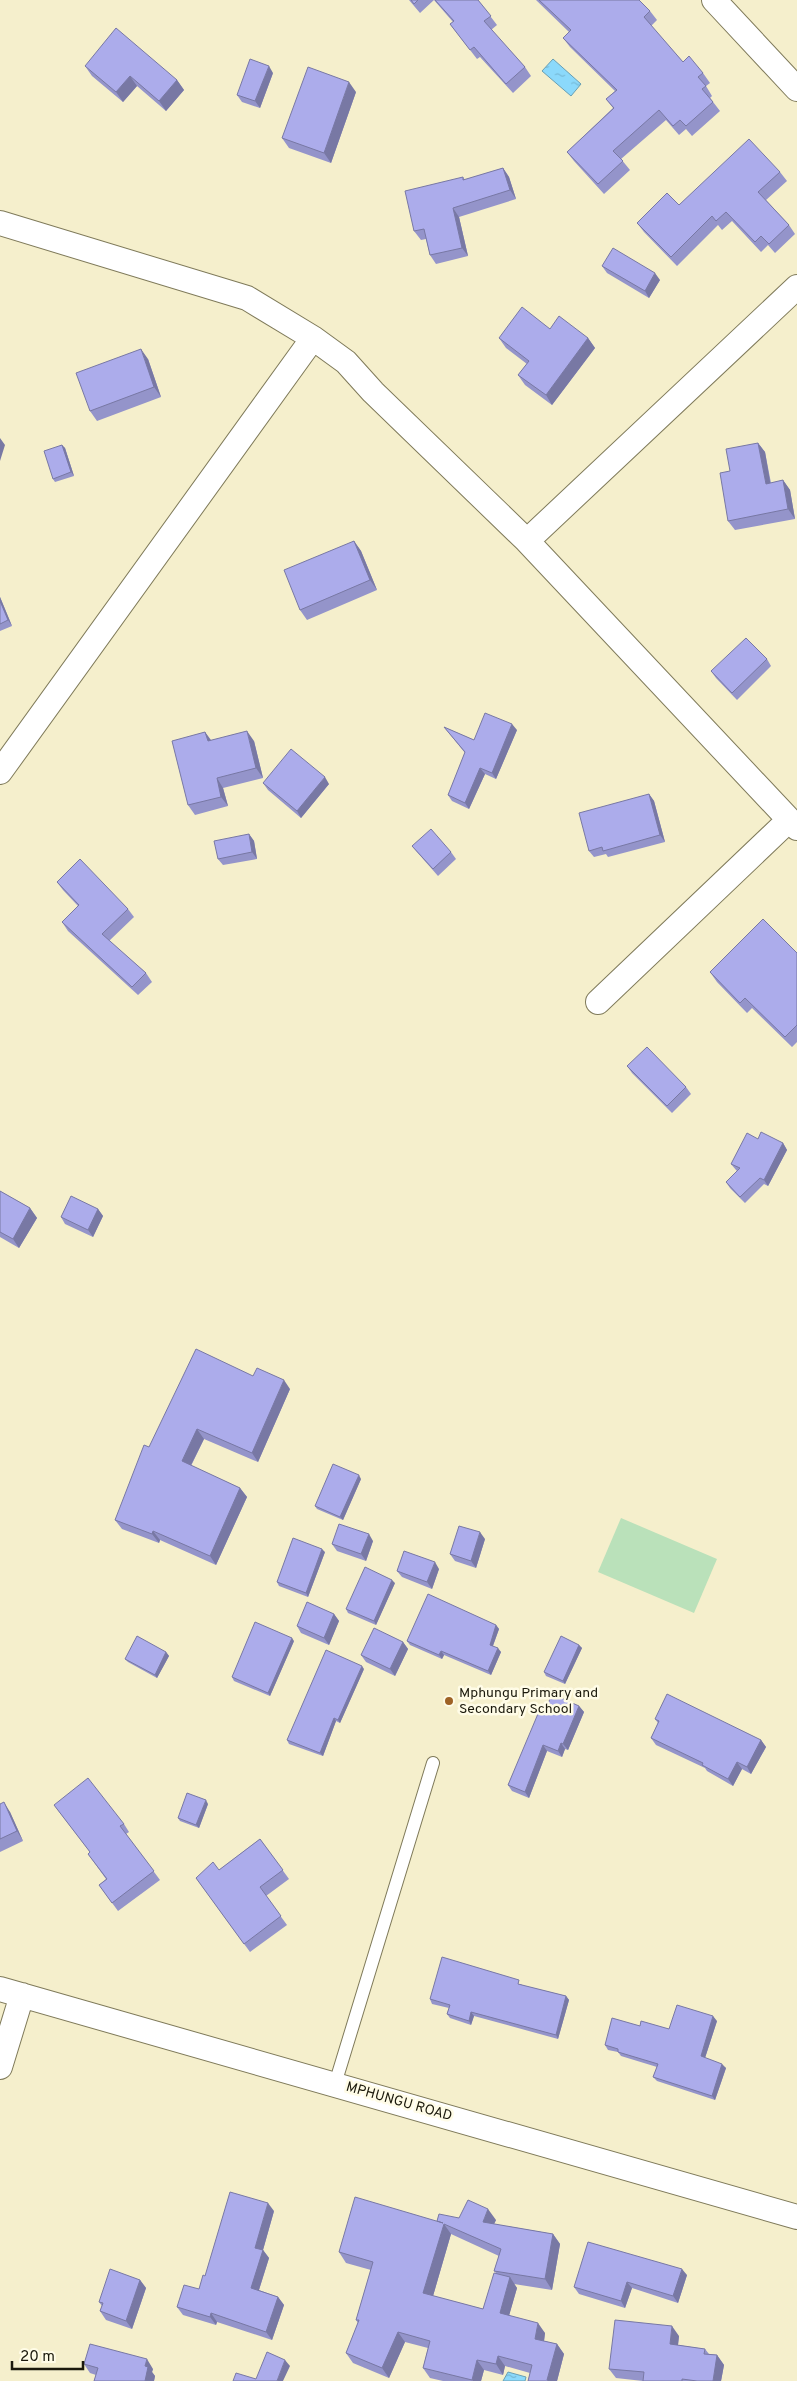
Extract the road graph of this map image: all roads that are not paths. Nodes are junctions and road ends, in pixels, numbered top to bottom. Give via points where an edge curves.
1 (714, 0) edge
2 (797, 89) edge
3 (0, 223) edge
4 (797, 287) edge
5 (313, 338) junction
6 (527, 541) junction
7 (0, 772) edge
8 (793, 824) edge
9 (598, 1002) dead end
10 (433, 1762) dead end
11 (11, 1992) edge
12 (0, 2068) edge
13 (336, 2084) junction
14 (797, 2216) edge

1 - 2 street
3 - 5 street via 247,298
4 - 6 street
5 - 6 street via 346,362
5 - 7 street
6 - 8 street
8 - 9 street
10 - 13 lane
11 - 12 street
11 - 13 street, MPHUNGU ROAD
13 - 14 street, MPHUNGU ROAD

